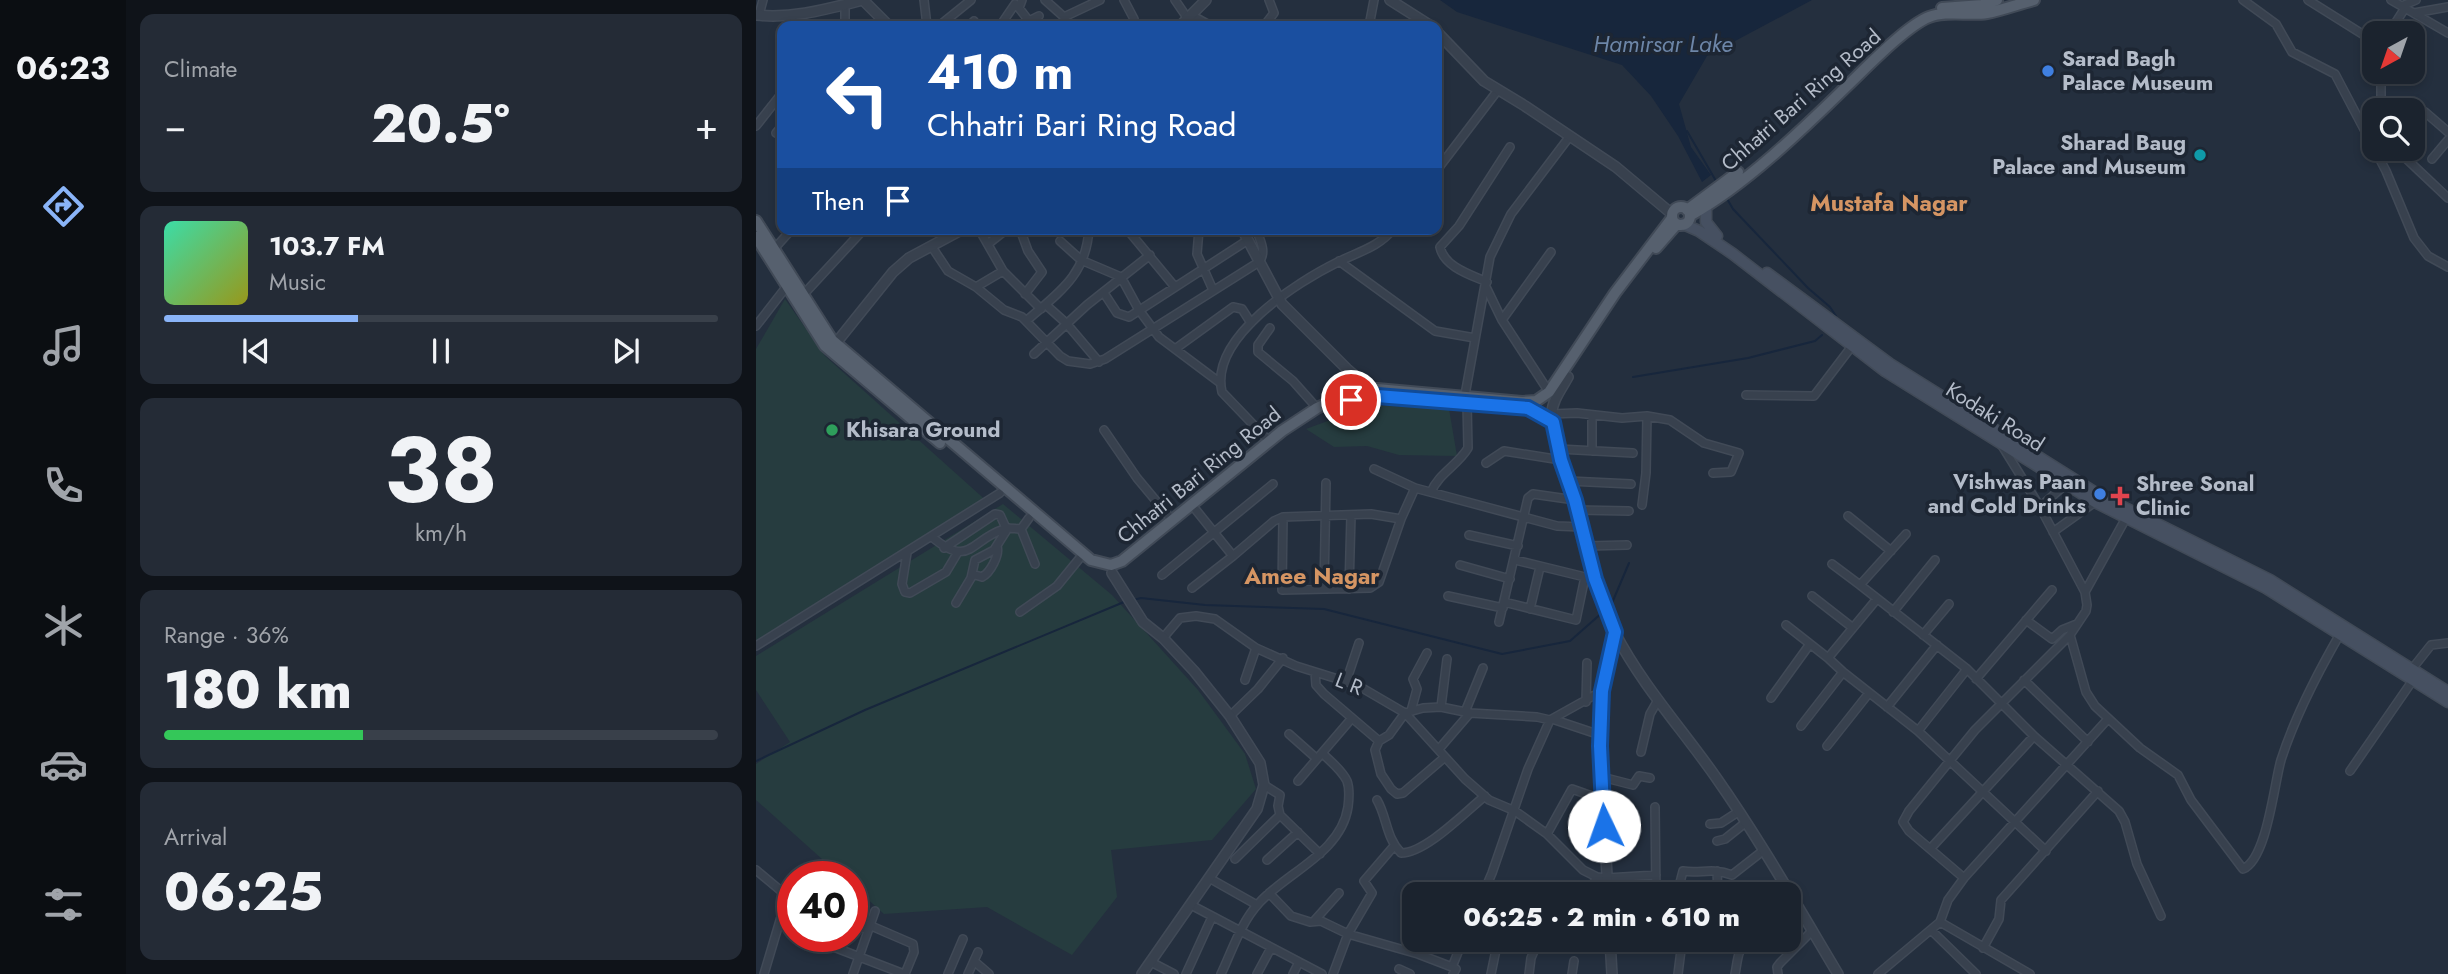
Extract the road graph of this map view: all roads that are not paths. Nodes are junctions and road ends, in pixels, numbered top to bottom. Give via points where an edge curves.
1 (762, 0) edge
2 (924, 0) edge
3 (971, 0) edge
4 (1045, 0) edge
5 (1100, 0) edge
6 (1124, 0) edge
7 (1175, 0) edge
8 (1206, 0) edge
9 (1269, 0) edge
10 (1374, 0) edge
11 (1390, 0) edge
12 (1997, 0) edge
13 (2243, 0) edge
14 (2308, 0) edge
15 (2391, 0) edge
16 (2416, 0) edge
17 (856, 1) edge
18 (2027, 1) edge
19 (1089, 2) edge
20 (1017, 3) edge
21 (2404, 7) junction
22 (2448, 7) edge
23 (2413, 13) junction
24 (757, 15) edge
25 (1039, 16) dead end
26 (1064, 17) junction
27 (1186, 20) edge
28 (847, 21) edge
29 (882, 21) edge
30 (926, 21) edge
31 (945, 21) edge
32 (1004, 21) edge
33 (1026, 21) edge
34 (1032, 21) edge
35 (1064, 21) edge
36 (1134, 21) edge
37 (1268, 21) edge
38 (1370, 21) edge
39 (1423, 21) edge
40 (2396, 21) edge
41 (2448, 33) edge
42 (2362, 34) edge
43 (1442, 37) edge
44 (1498, 90) junction
45 (777, 106) edge
46 (2425, 113) edge
47 (756, 126) edge
48 (2448, 132) edge
49 (1570, 136) junction
50 (2448, 140) edge
51 (1510, 147) dead end
52 (2432, 159) dead end
53 (2409, 161) edge
54 (1442, 163) edge
55 (2448, 198) edge
56 (1706, 206) junction
57 (1681, 217) junction
58 (756, 221) edge
59 (787, 235) edge
60 (858, 235) edge
61 (953, 235) edge
62 (983, 235) edge
63 (999, 235) edge
64 (1022, 235) edge
65 (1087, 235) edge
66 (1132, 235) edge
67 (1198, 235) edge
68 (1245, 235) edge
69 (1258, 235) edge
70 (1388, 235) edge
71 (1717, 236) junction
72 (756, 237) edge
73 (1248, 240) junction
74 (1060, 241) dead end
75 (988, 244) junction
76 (932, 247) junction
77 (774, 249) junction
78 (1551, 252) dead end
79 (1150, 255) junction
80 (1081, 260) junction
81 (1339, 261) junction
82 (1259, 262) junction
83 (2448, 267) edge
84 (1202, 269) junction
85 (1003, 271) junction
86 (1121, 277) junction
87 (1487, 284) junction
88 (788, 286) junction
89 (976, 287) junction
90 (1175, 287) junction
91 (1213, 290) junction
92 (1104, 293) junction
93 (1025, 294) junction
94 (803, 295) junction
95 (1279, 300) junction
96 (1043, 307) junction
97 (1139, 310) junction
98 (1502, 320) junction
99 (1026, 321) junction
100 (1066, 323) junction
101 (1251, 323) junction
102 (756, 326) edge
103 (1270, 328) dead end
104 (1152, 329) junction
105 (1475, 338) junction
106 (836, 343) junction
107 (1046, 344) junction
108 (1852, 345) junction
109 (1175, 349) junction
110 (1034, 354) dead end
111 (1099, 362) junction
112 (1569, 377) junction
113 (1219, 382) junction
114 (1549, 392) junction
115 (1375, 393) junction
116 (1746, 395) dead end
117 (1466, 399) junction
118 (1317, 408) junction
119 (1528, 408) junction
120 (1592, 415) junction
121 (1647, 416) junction
122 (1552, 418) junction
123 (1104, 430) dead end
124 (1269, 441) junction
125 (2000, 443) junction
126 (1559, 449) junction
127 (1592, 451) junction
128 (1633, 453) dead end
129 (1561, 460) junction
130 (1486, 463) dead end
131 (1374, 469) dead end
132 (1713, 473) dead end
133 (1569, 481) junction
134 (1326, 483) dead end
135 (1273, 484) dead end
136 (1632, 484) dead end
137 (2066, 484) junction
138 (1415, 488) junction
139 (1431, 492) junction
140 (1000, 493) junction
141 (1575, 500) junction
142 (2095, 502) junction
143 (1642, 505) dead end
144 (2040, 507) junction
145 (1196, 510) junction
146 (1577, 510) junction
147 (1629, 511) dead end
148 (1325, 514) junction
149 (1351, 515) junction
150 (965, 516) junction
151 (1524, 516) junction
152 (1848, 516) dead end
153 (1283, 517) junction
154 (1029, 518) junction
155 (2126, 518) junction
156 (1401, 519) junction
157 (1172, 520) junction
158 (1582, 527) junction
159 (975, 528) junction
160 (1007, 528) junction
161 (1021, 529) junction
162 (1213, 531) junction
163 (2053, 532) junction
164 (1906, 534) dead end
165 (1469, 536) dead end
166 (932, 537) junction
167 (1627, 545) dead end
168 (997, 546) junction
169 (1518, 546) junction
170 (1587, 546) junction
171 (944, 548) junction
172 (1891, 551) junction
173 (958, 552) junction
174 (907, 553) junction
175 (1233, 556) junction
176 (1079, 559) junction
177 (1515, 560) junction
178 (1934, 560) dead end
179 (1035, 564) dead end
180 (1832, 564) dead end
181 (1460, 565) dead end
182 (1540, 567) junction
183 (1112, 573) junction
184 (972, 574) junction
185 (1162, 575) dead end
186 (1590, 578) junction
187 (1510, 579) junction
188 (1860, 585) junction
189 (1192, 588) dead end
190 (1324, 589) junction
191 (1349, 589) junction
192 (2052, 590) dead end
193 (2085, 592) junction
194 (1448, 596) dead end
195 (1812, 596) dead end
196 (1876, 600) junction
197 (956, 603) dead end
198 (1949, 604) dead end
199 (1504, 605) junction
200 (1530, 609) junction
201 (1020, 612) dead end
202 (1893, 612) junction
203 (2026, 620) junction
204 (1499, 622) dead end
205 (2077, 624) junction
206 (1786, 625) dead end
207 (1853, 628) junction
208 (1615, 632) junction
209 (2340, 634) junction
210 (1923, 635) junction
211 (2070, 635) junction
212 (1163, 638) junction
213 (1359, 643) dead end
214 (2448, 643) edge
215 (1810, 645) junction
216 (1937, 645) junction
217 (756, 646) edge
218 (1256, 648) junction
219 (1427, 653) dead end
220 (1283, 658) junction
221 (1828, 658) junction
222 (1447, 659) dead end
223 (1587, 663) dead end
224 (1483, 668) dead end
225 (1967, 669) junction
226 (1315, 672) junction
227 (1843, 672) junction
228 (2413, 674) junction
229 (1976, 679) junction
230 (1245, 680) dead end
231 (2024, 680) junction
232 (1346, 682) junction
233 (1602, 691) junction
234 (2448, 692) edge
235 (1869, 693) junction
236 (1771, 698) dead end
237 (1658, 700) junction
238 (1586, 702) junction
239 (2448, 702) edge
240 (2001, 703) junction
241 (1441, 707) junction
242 (1887, 707) junction
243 (1408, 712) junction
244 (1467, 713) junction
245 (1230, 716) junction
246 (1352, 718) junction
247 (2107, 719) junction
248 (1551, 720) junction
249 (1801, 726) dead end
250 (1918, 731) junction
251 (1289, 734) dead end
252 (1600, 735) junction
253 (2034, 736) junction
254 (1379, 741) junction
255 (2088, 742) junction
256 (1827, 746) dead end
257 (1439, 749) junction
258 (1641, 752) dead end
259 (1319, 756) junction
260 (1445, 757) junction
261 (1950, 763) junction
262 (2067, 764) junction
263 (2350, 771) dead end
264 (1602, 777) junction
265 (1650, 778) dead end
266 (1298, 781) dead end
267 (1264, 785) junction
268 (2098, 791) junction
269 (1983, 792) junction
270 (1485, 796) junction
271 (1377, 800) dead end
272 (1603, 800) junction
273 (1655, 807) dead end
274 (1515, 811) junction
275 (1738, 811) junction
276 (1280, 815) junction
277 (2015, 821) junction
278 (1745, 823) junction
279 (1710, 824) dead end
280 (1298, 832) junction
281 (1547, 834) junction
282 (1717, 841) dead end
283 (1394, 846) junction
284 (1931, 848) junction
285 (1764, 850) junction
286 (2046, 850) junction
287 (1320, 854) junction
288 (1235, 859) dead end
289 (1267, 860) dead end
290 (756, 870) edge
291 (1717, 870) junction
292 (1656, 874) junction
293 (1602, 877) junction
294 (1209, 878) junction
295 (1964, 878) junction
296 (1488, 882) edge
297 (1598, 882) edge
298 (1604, 882) edge
299 (1656, 882) edge
300 (1680, 882) edge
301 (1718, 882) edge
302 (1782, 882) edge
303 (777, 888) edge
304 (1269, 893) junction
305 (1339, 893) dead end
306 (1191, 905) junction
307 (1257, 905) junction
308 (875, 911) dead end
309 (1801, 914) edge
310 (2161, 916) dead end
311 (1212, 917) junction
312 (1314, 922) junction
313 (1940, 922) junction
314 (777, 928) edge
315 (869, 928) junction
316 (1812, 930) junction
317 (1241, 932) junction
318 (1931, 932) junction
319 (1348, 934) junction
320 (963, 939) dead end
321 (1271, 948) junction
322 (1983, 948) junction
323 (847, 952) edge
324 (978, 952) dead end
325 (1459, 952) edge
326 (1496, 952) edge
327 (1534, 952) edge
328 (1611, 952) edge
329 (1681, 952) edge
330 (1738, 952) edge
331 (858, 957) junction
332 (974, 961) junction
333 (1574, 961) dead end
334 (1151, 962) junction
335 (1299, 962) junction
336 (756, 965) edge
337 (1399, 969) dead end
338 (1453, 970) edge
339 (765, 971) edge
340 (1881, 973) edge
341 (853, 974) edge
342 (904, 974) edge
343 (948, 974) edge
344 (968, 974) edge
345 (989, 974) edge
346 (1142, 974) edge
347 (1174, 974) edge
348 (1186, 974) edge
349 (1222, 974) edge
350 (1257, 974) edge
351 (1293, 974) edge
352 (1322, 974) edge
353 (1333, 974) edge
354 (1410, 974) edge
355 (1465, 974) edge
356 (1491, 974) edge
357 (1529, 974) edge
358 (1572, 974) edge
359 (1612, 974) edge
360 (1678, 974) edge
361 (1735, 974) edge
362 (1778, 974) edge
363 (1838, 974) edge
364 (1976, 974) edge
365 (2030, 974) edge

1 - 24 street
2 - 30 street
3 - 31 street
4 - 26 street
5 - 19 street
6 - 36 street
7 - 27 street
8 - 27 street
9 - 37 street via 1274,13
10 - 38 street
11 - 39 street
12 - 57 main road, Chhatri Bari Ring Road via 1927,10 1911,20 1752,162
13 - 83 street via 2276,24 2292,52 2335,74 2386,171 2414,238 2428,256
14 - 42 street
15 - 21 street
16 - 21 street
17 - 24 street via 776,18
17 - 28 street
17 - 29 street
18 - 56 main road, Chhatri Bari Ring Road via 1986,13 1929,17 1916,25 1814,119
19 - 26 street
20 - 32 street
20 - 33 street
21 - 23 street
21 - 40 street
22 - 23 street
23 - 41 street
25 - 34 street
26 - 35 street
43 - 44 street, Kodaki Road
44 - 49 street, Kodaki Road
44 - 54 street
45 - 47 street
46 - 48 street
49 - 57 street, Kodaki Road
49 - 87 street via 1511,214 1490,257
50 - 52 street
51 - 87 street via 1459,226 1440,247 1448,261
53 - 55 street
56 - 57 main road, Chhatri Bari Ring Road
56 - 71 main road via 1706,222
57 - 71 main road, Kodaki Road
57 - 108 main road, Kodaki Road
57 - 112 main road, Chhatri Bari Ring Road
57 - 114 main road, Chhatri Bari Ring Road via 1615,293
58 - 77 main road, Chhatri Bari Ring Road
59 - 77 street
60 - 94 street
61 - 76 street
62 - 75 street
63 - 75 street
64 - 93 street via 1042,272
65 - 80 street
66 - 79 street
67 - 84 street
68 - 73 street
69 - 82 street via 1263,248
70 - 81 street
71 - 228 main road, Kodaki Road via 1890,363 2099,495 2270,580
72 - 88 main road, Chhatri Bari Ring Road
73 - 82 street
73 - 84 street
74 - 80 street
75 - 85 street
76 - 89 street via 948,271
76 - 106 street via 892,272
77 - 94 main road, Chhatri Bari Ring Road
78 - 98 street
79 - 86 street
79 - 90 street
80 - 86 street
80 - 96 street via 1070,282
81 - 95 street via 1295,285
81 - 105 street via 1435,331
82 - 91 street
82 - 95 street
84 - 90 street
84 - 91 street
85 - 89 street
85 - 93 street
86 - 92 street
86 - 97 street
87 - 98 street
87 - 105 street
88 - 102 street
88 - 140 main road, Chhatri Bari Ring Road via 825,346
89 - 99 street
90 - 97 street
91 - 104 street
92 - 97 street via 1120,316 1129,317
92 - 100 street
93 - 96 street
94 - 106 main road, Chhatri Bari Ring Road
95 - 101 street
95 - 115 street
96 - 99 street
96 - 100 street
97 - 104 street
98 - 114 street
99 - 107 street
100 - 107 street
100 - 111 street
101 - 109 street via 1242,309 1233,307
101 - 113 street via 1227,353
103 - 118 street via 1258,352
104 - 109 street
104 - 111 street
105 - 117 street
106 - 157 main road, Chhatri Bari Ring Road via 1091,560 1111,565 1122,561
107 - 110 street
107 - 111 street via 1069,361
108 - 116 street via 1814,396
108 - 125 main road, Kodaki Road
109 - 113 street
112 - 119 main road, Chhatri Bari Ring Road via 1554,397 1538,408
112 - 122 street via 1553,405
113 - 124 street via 1228,400
114 - 117 main road, Chhatri Bari Ring Road via 1536,401
115 - 117 main road, Chhatri Bari Ring Road
115 - 118 main road, Chhatri Bari Ring Road via 1349,393
115 - 145 main road, Chhatri Bari Ring Road via 1321,414
117 - 119 main road, Chhatri Bari Ring Road
117 - 139 street via 1468,448 1436,480
118 - 124 main road, Chhatri Bari Ring Road
119 - 122 street
120 - 121 street
120 - 122 street
120 - 127 street
121 - 132 street via 1670,420 1704,443 1739,453 1731,472
121 - 143 street
122 - 126 street
123 - 157 street
124 - 157 main road, Chhatri Bari Ring Road
125 - 137 main road, Kodaki Road
125 - 144 street
126 - 127 street
126 - 129 street
127 - 128 street
129 - 130 street via 1504,451
129 - 133 street
131 - 138 street
133 - 136 street
133 - 141 street
134 - 148 street
135 - 162 street
137 - 142 main road, Kodaki Road
137 - 144 street
138 - 139 street
138 - 156 street
139 - 151 street
140 - 150 street
140 - 154 main road, Chhatri Bari Ring Road
141 - 146 street
141 - 151 street via 1530,495
142 - 155 main road, Kodaki Road
142 - 163 street
144 - 163 street
145 - 162 street
145 - 183 main road, Chhatri Bari Ring Road via 1126,567
146 - 147 street
146 - 158 street
148 - 149 street
148 - 153 street
148 - 190 street
149 - 156 street
149 - 191 street
150 - 159 street
150 - 166 street
151 - 158 street via 1568,528
151 - 169 street
152 - 172 street
153 - 175 street
153 - 190 street via 1280,588
154 - 161 street
154 - 176 main road, Chhatri Bari Ring Road
155 - 193 street
155 - 209 main road, Kodaki Road via 2266,588
156 - 191 street via 1379,582 1370,588
158 - 170 street
159 - 160 street via 997,513
159 - 171 street
160 - 161 street
160 - 168 street
160 - 173 street
161 - 179 street
162 - 175 street
162 - 185 street
163 - 193 street
164 - 172 street
165 - 169 street
166 - 171 street
166 - 174 street
167 - 170 street
168 - 184 street via 977,557
168 - 184 street via 998,556 985,576
169 - 177 street
170 - 186 street
171 - 173 street
172 - 188 street
173 - 174 street via 946,572 910,593 902,584
174 - 217 street
175 - 189 street
176 - 183 main road, Chhatri Bari Ring Road via 1097,571
176 - 201 street via 1057,586
177 - 182 street
177 - 187 street
178 - 202 street
180 - 188 street
181 - 187 street
182 - 186 street
182 - 200 street
183 - 212 street via 1143,622
184 - 197 street
186 - 200 street via 1576,620
186 - 208 street
187 - 199 street
188 - 196 street
190 - 191 street
192 - 203 street
193 - 205 street via 2087,605
194 - 199 street
195 - 207 street
196 - 202 street
196 - 207 street
198 - 210 street
199 - 200 street
199 - 204 street
202 - 210 street
203 - 205 street via 2052,639
203 - 229 street
205 - 211 street
206 - 215 street
207 - 221 street
208 - 233 street
208 - 237 street
209 - 228 main road, Kodaki Road
209 - 247 street via 2305,700 2281,761 2269,822 2245,869 2191,800 2178,775
210 - 216 street
211 - 231 street
211 - 247 street via 2086,692
212 - 218 street, L R via 1180,618 1196,616 1215,619
212 - 245 street
213 - 232 street
214 - 228 street via 2431,645
215 - 221 street
215 - 236 street
216 - 225 street
216 - 242 street
218 - 220 street, L R
218 - 230 street
219 - 243 street via 1413,679 1416,689
220 - 226 street, L R
220 - 245 street
221 - 227 street
222 - 241 street
223 - 238 street
224 - 244 street
225 - 229 street
225 - 250 street
226 - 232 street, L R
226 - 246 street via 1316,685
227 - 235 street
227 - 249 street
228 - 234 main road, Kodaki Road
228 - 239 main road, Kodaki Road
228 - 263 street
229 - 240 street
231 - 240 street
231 - 255 street
232 - 243 street, L R
233 - 238 street
233 - 252 street
235 - 242 street
235 - 256 street
237 - 258 street
237 - 275 street
238 - 248 street
240 - 253 street
240 - 261 street
241 - 243 street
241 - 244 street
242 - 250 street
243 - 254 street
243 - 257 street, L R
244 - 248 street
244 - 257 street
245 - 267 street via 1260,763
246 - 254 street
246 - 259 street
247 - 255 street
248 - 252 street
248 - 274 street
250 - 261 street
251 - 259 street
252 - 264 street
253 - 262 street
253 - 269 street
254 - 260 street via 1375,750 1381,774 1397,794
255 - 262 street
257 - 260 street, L R
259 - 266 street
259 - 287 street via 1347,781 1349,797 1342,828
260 - 270 street, L R
261 - 269 street
261 - 284 street via 1903,822
262 - 268 street
262 - 277 street
264 - 265 street via 1633,785 1639,776
264 - 272 street
267 - 276 street via 1280,794
267 - 294 street via 1258,809
268 - 286 street
268 - 310 street via 2125,822
269 - 277 street
269 - 284 street
270 - 274 street, L R
270 - 283 street via 1432,840 1406,853
271 - 283 street
272 - 281 street via 1572,789
272 - 293 street
273 - 292 street
274 - 281 street, L R
274 - 296 street
275 - 278 street
275 - 279 street
276 - 280 street
276 - 288 street
277 - 286 street
277 - 295 street
278 - 282 street
278 - 285 street
280 - 287 street
280 - 289 street
281 - 293 street, L R via 1583,870
283 - 319 street via 1364,881 1372,893
284 - 295 street
285 - 291 street via 1735,874
285 - 302 street
286 - 322 street via 2001,900 1999,919
287 - 304 street
290 - 303 street
291 - 300 street via 1683,870
291 - 301 street
292 - 293 street
292 - 299 street
293 - 297 street
293 - 298 street
294 - 306 street
294 - 307 street
295 - 313 street via 1948,900
304 - 307 street
304 - 312 street via 1291,916
305 - 312 street
306 - 311 street
306 - 334 street
307 - 317 street
308 - 315 street
309 - 316 street
311 - 317 street
311 - 348 street
312 - 319 street
313 - 318 street
313 - 322 street
314 - 339 street
315 - 331 street
315 - 342 street via 913,944
316 - 362 street via 1780,963
316 - 363 street
317 - 321 street
317 - 349 street
318 - 340 street
318 - 364 street
319 - 338 street via 1418,954
319 - 353 street
320 - 343 street
321 - 335 street
321 - 350 street
322 - 365 street
323 - 331 street
324 - 332 street
325 - 338 street
326 - 356 street
327 - 357 street
328 - 359 street
329 - 360 street
330 - 361 street
331 - 341 street
331 - 342 street
332 - 344 street
332 - 345 street
333 - 358 street
334 - 346 street
334 - 347 street
335 - 351 street
335 - 352 street
336 - 339 street
337 - 354 street
338 - 355 street

